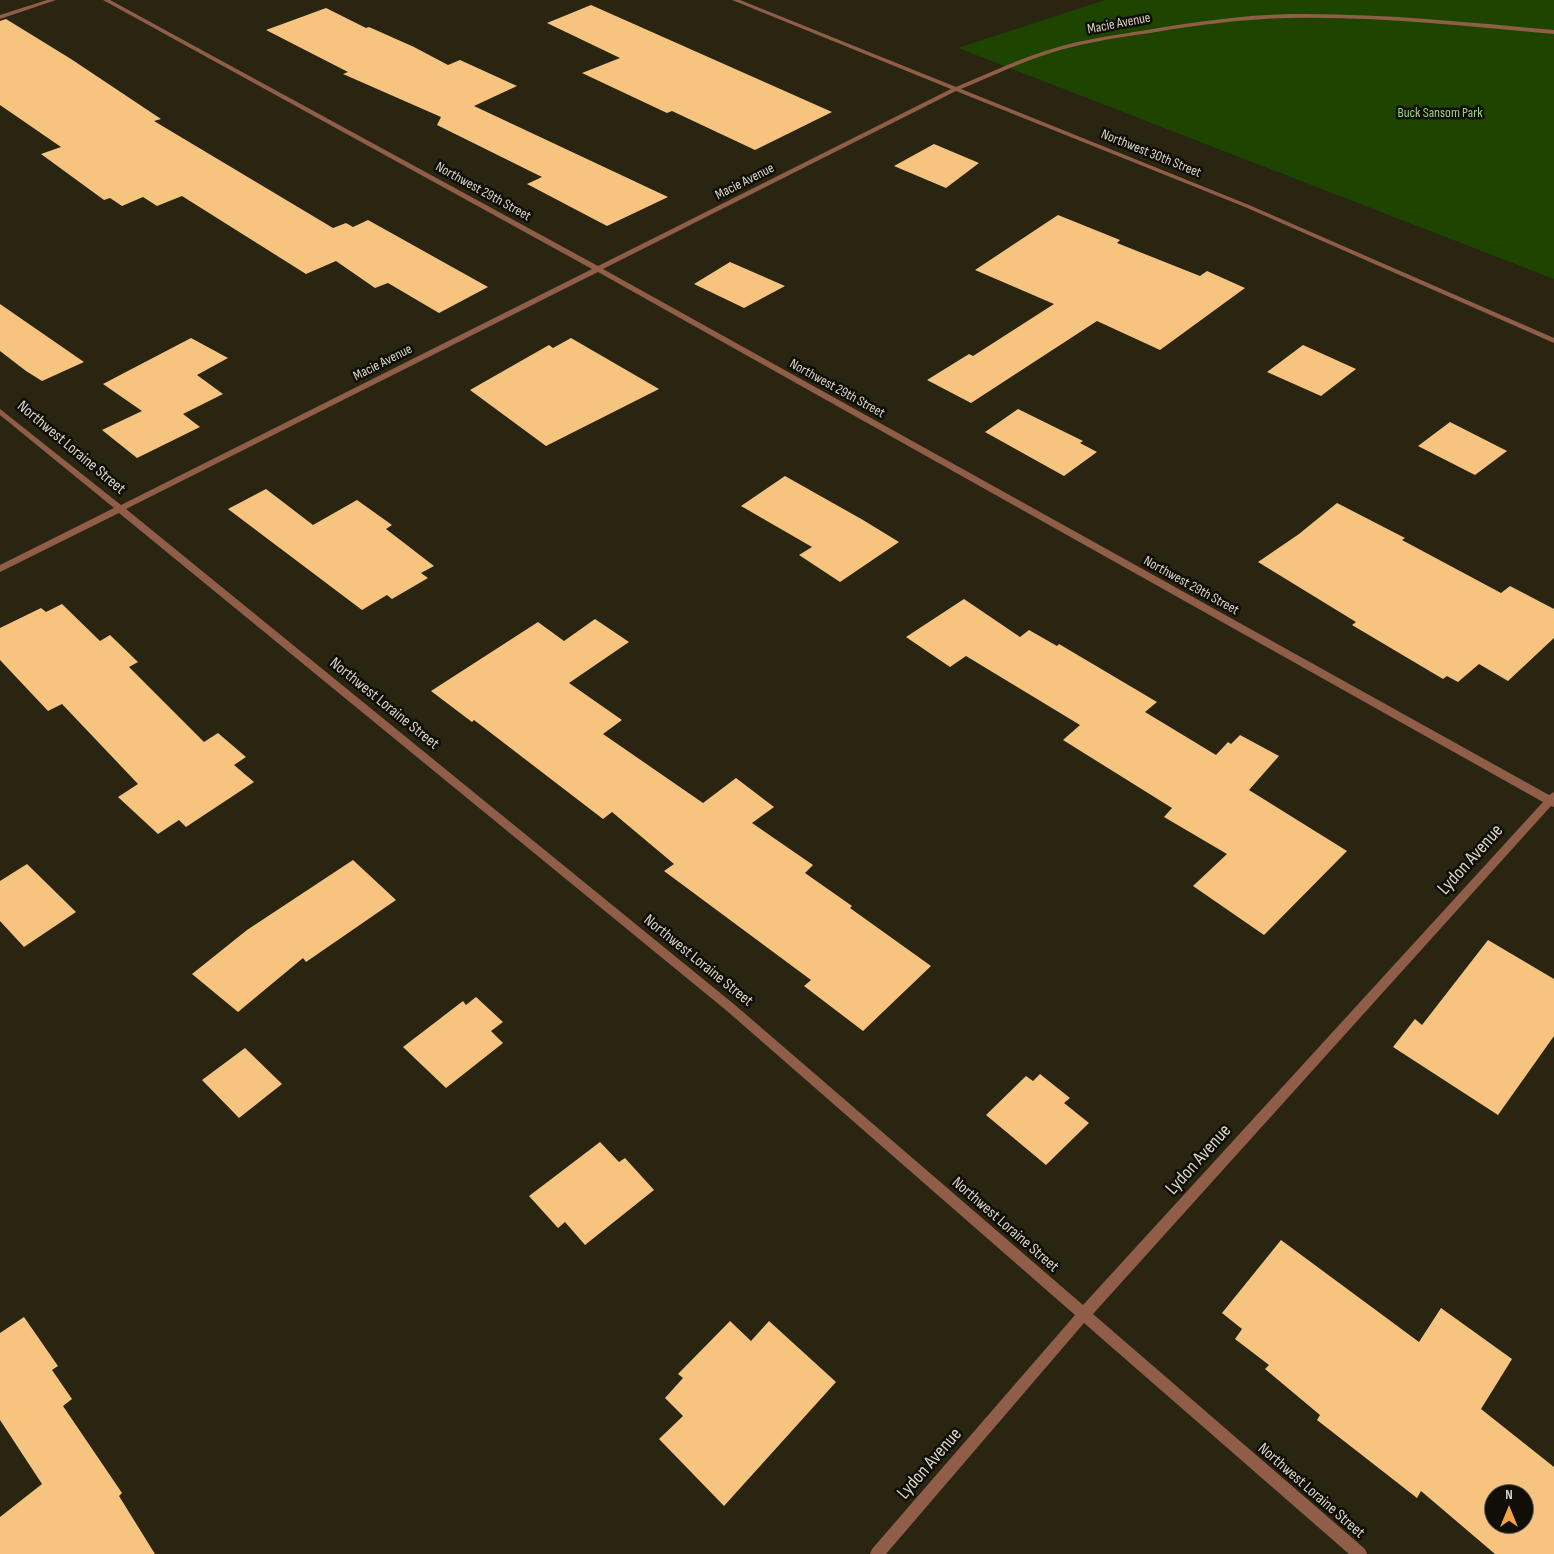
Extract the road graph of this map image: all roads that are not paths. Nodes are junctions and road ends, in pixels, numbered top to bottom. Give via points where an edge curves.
1 (53, 0) edge
2 (106, 0) edge
3 (735, 0) edge
4 (0, 17) edge
5 (1554, 32) edge
6 (956, 89) junction
7 (598, 269) junction
8 (1554, 341) edge
9 (0, 411) edge
10 (119, 510) junction
11 (0, 569) edge
12 (1553, 800) edge
13 (1083, 1315) junction
14 (877, 1554) edge
15 (1360, 1554) edge

1 - 4 street
2 - 7 street, Northwest 29th Street
3 - 6 street, Northwest 30th Street
5 - 6 street, Macie Avenue via 1348,17 1241,19 1173,27 1059,49
6 - 7 street, Macie Avenue
6 - 8 street, Northwest 30th Street via 1247,206
7 - 10 street, Macie Avenue
7 - 12 street, Northwest 29th Street
9 - 10 street, Northwest Loraine Street
10 - 11 street, Macie Avenue
10 - 13 street, Northwest Loraine Street via 731,1008
12 - 13 street, Lydon Avenue
13 - 14 street, Lydon Avenue
13 - 15 street, Northwest Loraine Street

